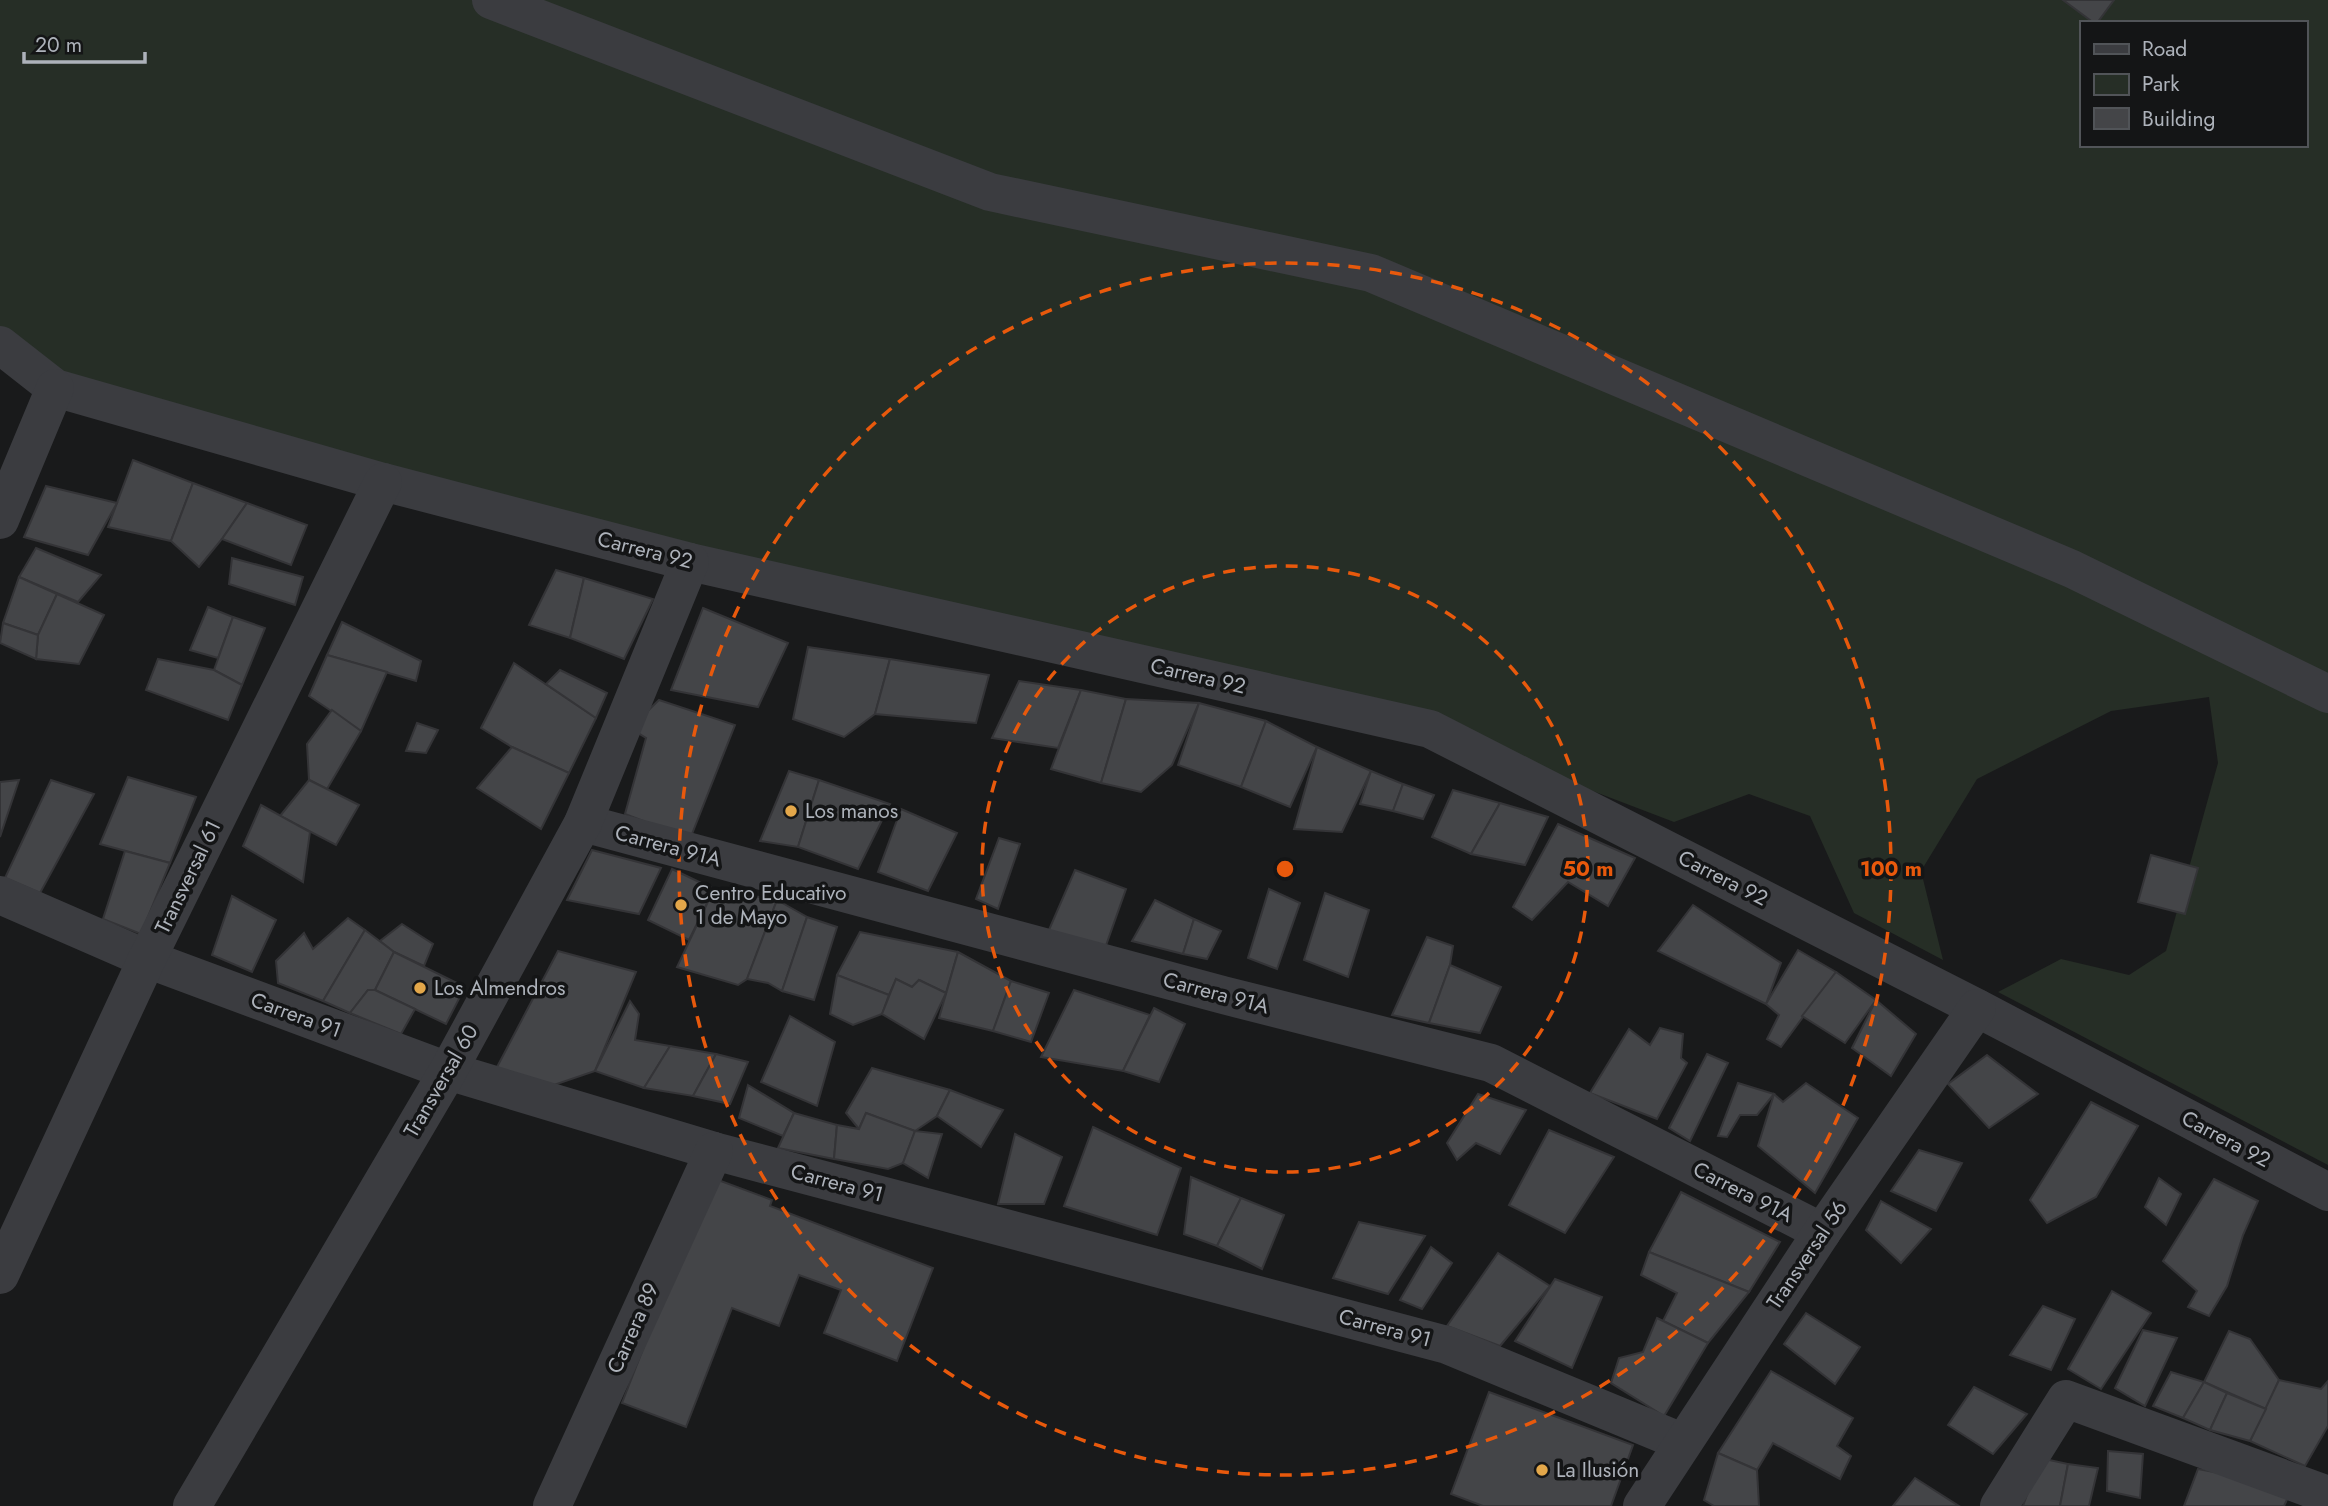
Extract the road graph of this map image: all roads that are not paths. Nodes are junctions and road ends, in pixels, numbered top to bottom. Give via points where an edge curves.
1 (491, 0) edge
2 (0, 345) edge
3 (55, 388) junction
4 (383, 482) junction
5 (0, 520) edge
6 (690, 562) junction
7 (2328, 694) edge
8 (583, 823) junction
9 (0, 895) edge
10 (147, 959) junction
11 (1977, 1008) junction
12 (448, 1071) junction
13 (714, 1151) junction
14 (2328, 1192) edge
15 (1822, 1232) junction
16 (0, 1275) edge
17 (1682, 1442) junction
18 (2328, 1495) edge
19 (192, 1506) edge
20 (552, 1506) edge
21 (1642, 1506) edge
22 (1999, 1506) edge

1 - 7 street via 990,192 1371,273 2072,569
2 - 3 street, Carrera 92
3 - 4 street, Carrera 92
3 - 5 street
4 - 6 street, Carrera 92
4 - 10 street, Transversal 61
6 - 8 street, Transversal 60
6 - 11 street, Carrera 92 via 1430,729
8 - 12 street, Transversal 60
8 - 15 street, Carrera 91A via 1491,1063
9 - 10 street, Carrera 91
10 - 12 street, Carrera 91
10 - 16 street, Transversal 61
11 - 14 street, Carrera 92
11 - 15 street, Transversal 56
12 - 13 street, Carrera 91
12 - 19 street, Transversal 60
13 - 17 street, Carrera 91 via 1447,1345
13 - 20 street, Carrera 89
15 - 17 street, Transversal 56
17 - 21 street, Transversal 56
18 - 22 street via 2066,1399

